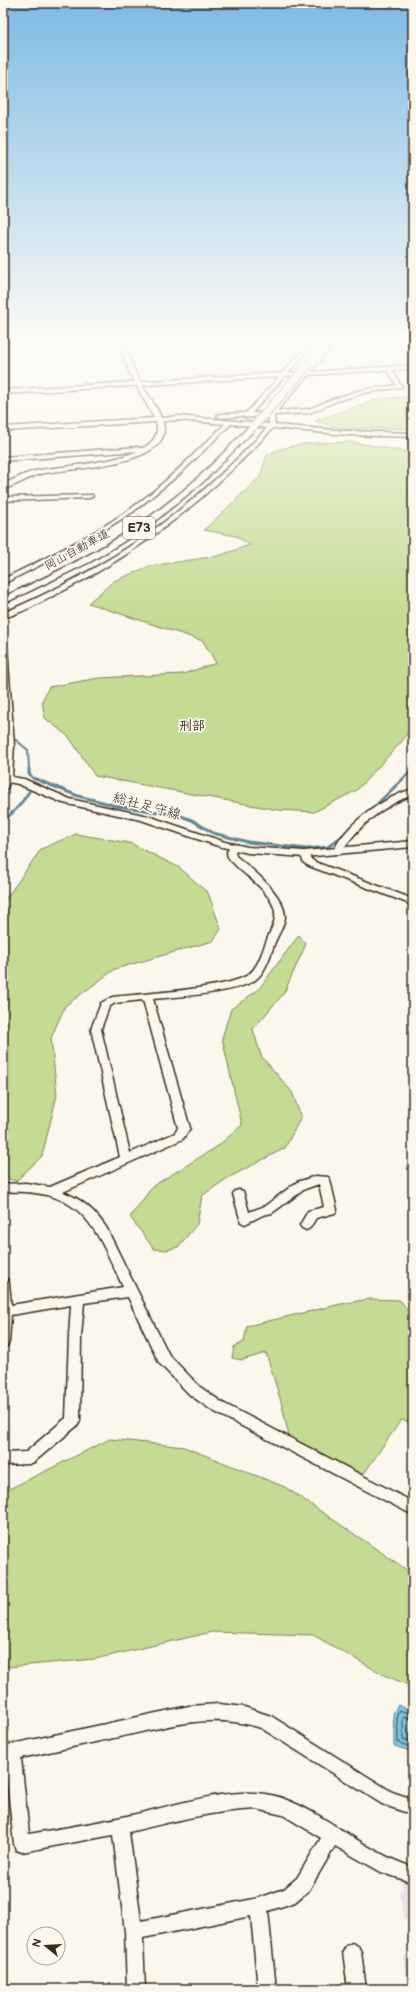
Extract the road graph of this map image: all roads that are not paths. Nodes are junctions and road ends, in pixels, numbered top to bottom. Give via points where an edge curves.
1 (161, 436) edge
2 (218, 436) edge
3 (239, 436) edge
4 (241, 436) edge
5 (263, 436) edge
6 (145, 451) junction
7 (67, 455) junction
8 (3, 459) edge
9 (76, 467) junction
10 (3, 487) edge
11 (90, 496) dead end
12 (3, 499) edge
13 (128, 514) junction
14 (137, 516) tunnel mouth
15 (157, 522) tunnel mouth
16 (167, 525) junction
17 (3, 582) edge
18 (3, 595) edge
19 (3, 601) edge
20 (3, 616) edge
21 (3, 648) edge
22 (4, 701) edge
23 (5, 723) edge
24 (5, 778) edge
25 (413, 792) edge
26 (413, 844) edge
27 (234, 847) junction
28 (337, 852) junction
29 (304, 854) junction
30 (413, 902) edge
31 (147, 996) junction
32 (126, 1158) junction
33 (3, 1188) edge
34 (51, 1192) junction
35 (239, 1194) dead end
36 (306, 1225) dead end
37 (3, 1283) edge
38 (131, 1291) junction
39 (78, 1299) junction
40 (4, 1310) edge
41 (3, 1342) edge
42 (3, 1459) edge
43 (413, 1509) edge
44 (8, 1753) edge
45 (413, 1806) edge
46 (120, 1826) junction
47 (332, 1835) junction
48 (413, 1875) edge
49 (259, 1906) junction
50 (134, 1932) junction
51 (352, 1952) dead end
52 (136, 1989) edge
53 (267, 1989) edge
54 (357, 1989) edge

1 - 6 main road
2 - 13 street via 166,484
3 - 18 highway, 岡山自動車道 / E73 via 156,509 90,552
4 - 19 highway, 岡山自動車道 / E73 via 190,490 164,511 97,554
5 - 16 street via 221,480
6 - 7 street via 138,449
6 - 9 main road via 114,461
7 - 8 street
7 - 9 street
9 - 10 main road via 34,474
11 - 12 street
13 - 14 street
13 - 17 street via 78,544
15 - 16 street
16 - 20 street via 144,543 93,573
21 - 22 main road, 総社足守線
22 - 23 main road, 総社足守線
23 - 24 main road, 総社足守線
24 - 27 main road, 総社足守線 via 20,781 67,801 144,818
25 - 28 street via 385,804 338,845
26 - 28 main road, 総社足守線
27 - 29 main road, 総社足守線 via 262,852
27 - 31 street via 232,858 250,872 279,906 278,926 260,966 251,977 242,982
28 - 29 main road, 総社足守線
29 - 30 street via 307,861 312,864
31 - 32 street via 112,1000 105,1005 96,1029
31 - 32 street via 184,1128 179,1136
32 - 34 street
33 - 34 street via 28,1188
34 - 38 street via 89,1213 102,1230
35 - 36 street via 245,1219 268,1210 305,1182 324,1180 331,1210 312,1214
37 - 40 street
38 - 39 street
38 - 43 street via 164,1359 195,1391 218,1407
39 - 40 street
39 - 42 street via 73,1420 29,1458
40 - 41 street
44 - 45 street via 189,1714 219,1712 244,1715 265,1722 388,1798
44 - 46 street via 22,1844
46 - 47 street via 209,1806 270,1802 293,1811
46 - 50 street
47 - 48 street via 392,1870
47 - 49 street via 304,1884 289,1896
49 - 50 street
49 - 53 street
50 - 52 street
51 - 54 street

